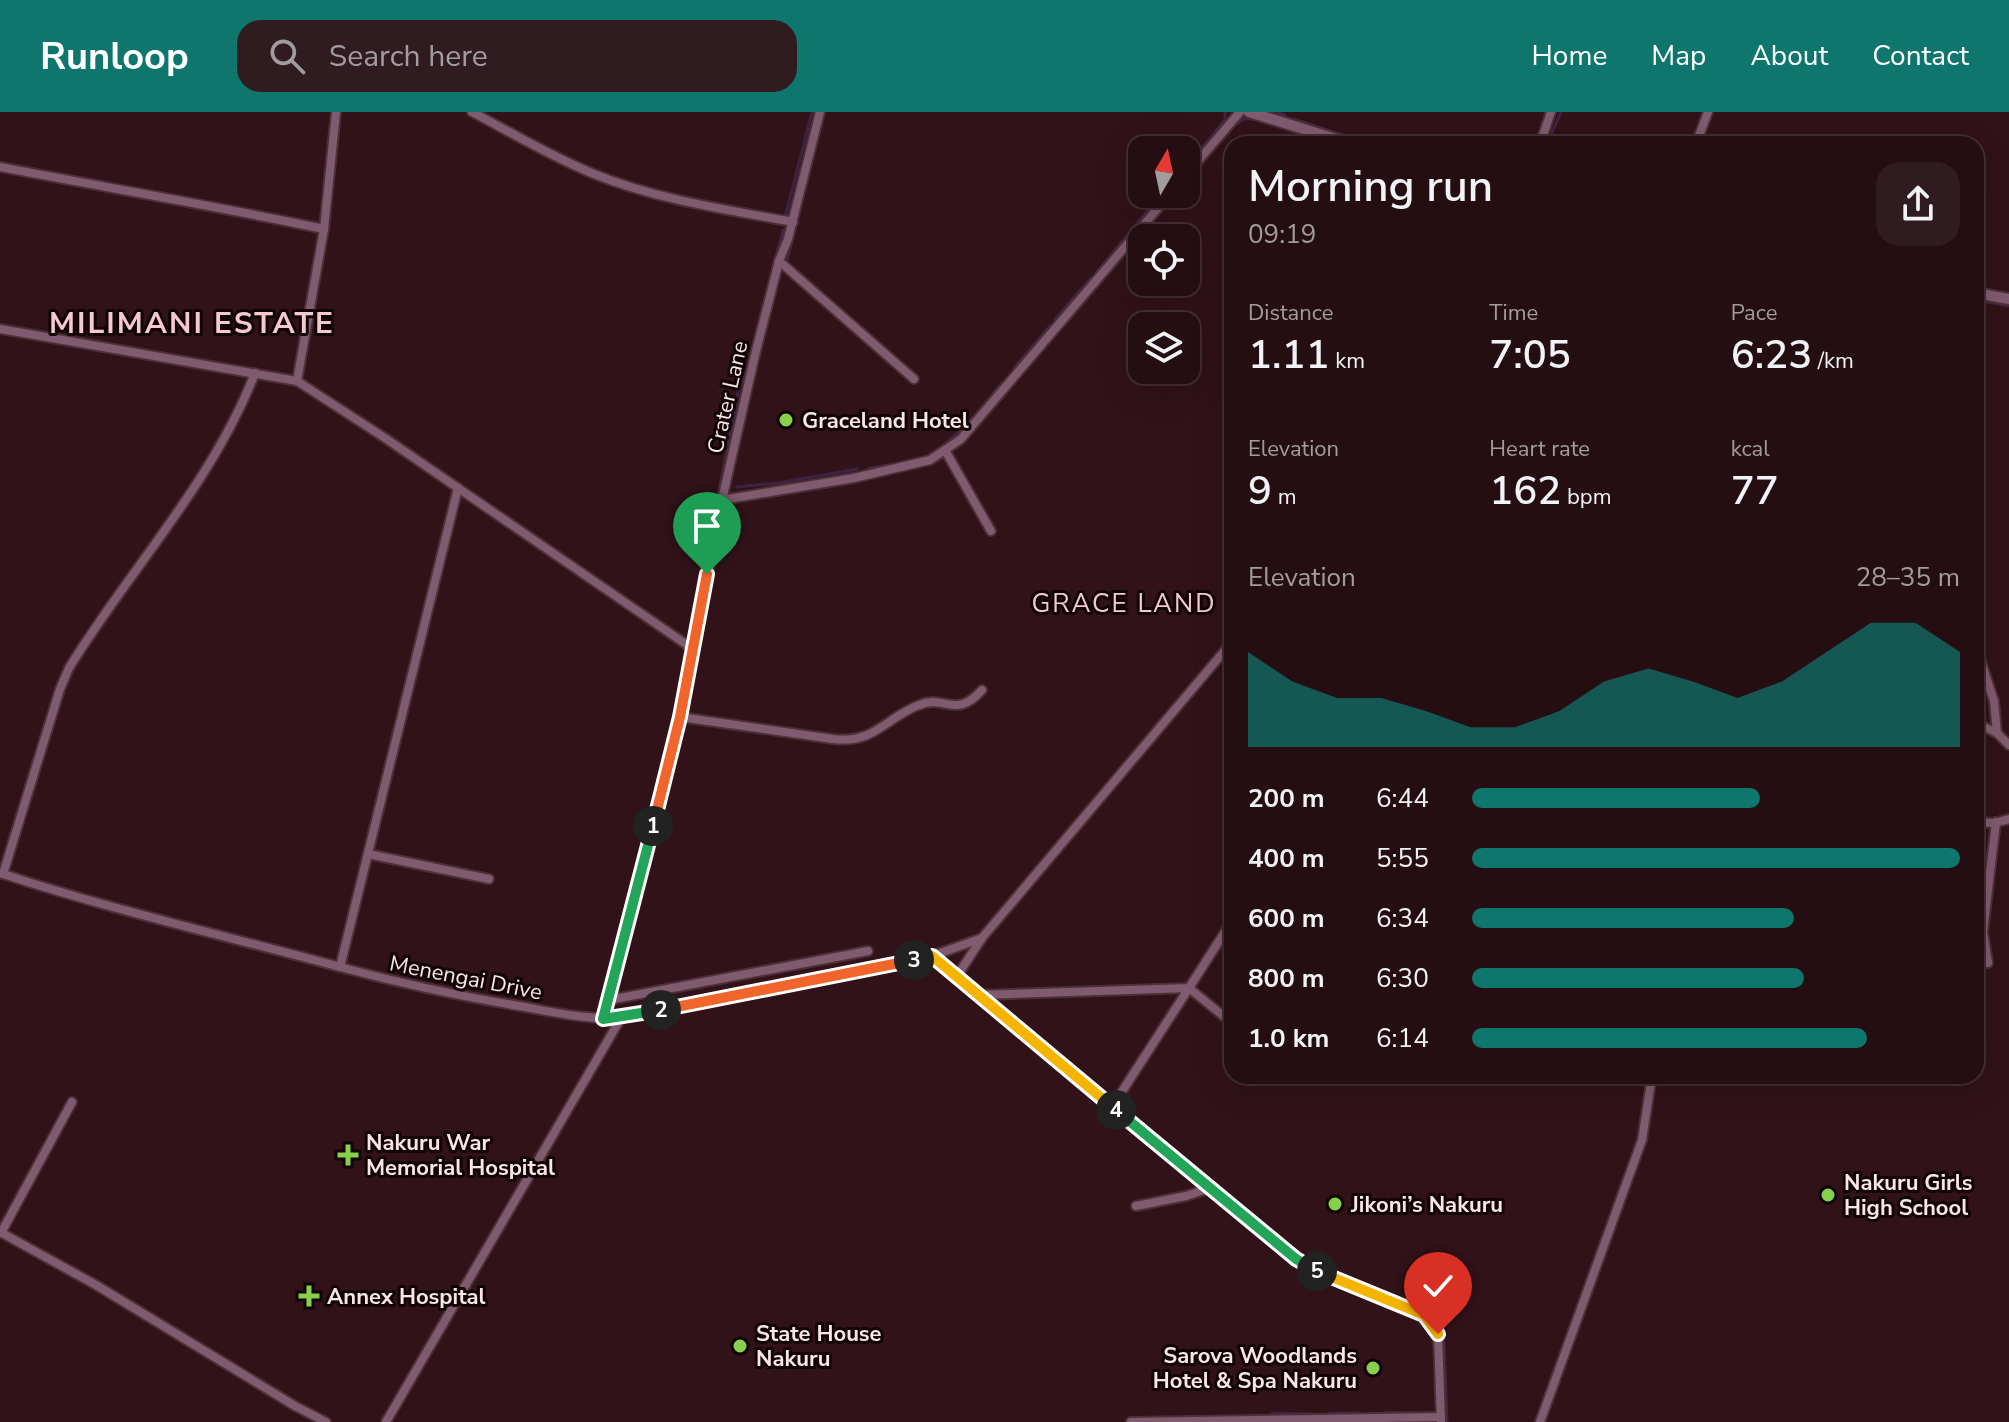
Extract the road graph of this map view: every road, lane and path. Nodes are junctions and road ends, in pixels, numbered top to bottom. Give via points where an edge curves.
1 (336, 112) edge
2 (472, 112) edge
3 (820, 112) edge
4 (1240, 112) edge
5 (1249, 112) edge
6 (1551, 112) edge
7 (1708, 112) edge
8 (1326, 136) edge
9 (1543, 136) edge
10 (1699, 136) edge
11 (1200, 159) edge
12 (0, 167) edge
13 (1158, 208) edge
14 (793, 222) junction
15 (324, 229) junction
16 (779, 261) junction
17 (1984, 294) edge
18 (2009, 299) edge
19 (0, 329) edge
20 (255, 373) junction
21 (914, 379) dead end
22 (297, 381) junction
23 (946, 452) junction
24 (458, 488) junction
25 (722, 500) junction
26 (991, 531) dead end
27 (693, 649) junction
28 (1224, 651) edge
29 (1984, 670) edge
30 (982, 690) dead end
31 (680, 717) junction
32 (1984, 727) edge
33 (1997, 733) junction
34 (2009, 745) edge
35 (2009, 819) edge
36 (1984, 822) edge
37 (1996, 822) junction
38 (368, 854) junction
39 (2, 873) edge
40 (489, 879) dead end
41 (1984, 924) edge
42 (1224, 933) edge
43 (982, 938) junction
44 (1984, 938) edge
45 (868, 951) dead end
46 (932, 956) junction
47 (1988, 963) dead end
48 (340, 967) junction
49 (957, 976) junction
50 (1189, 988) junction
51 (977, 995) junction
52 (609, 1000) junction
53 (1224, 1016) edge
54 (621, 1018) junction
55 (603, 1019) junction
56 (1651, 1084) edge
57 (72, 1102) dead end
58 (1112, 1107) junction
59 (1210, 1188) junction
60 (1136, 1206) dead end
61 (1, 1232) edge
62 (1441, 1419) edge
63 (326, 1422) edge
64 (386, 1422) edge
65 (1131, 1422) edge
66 (1540, 1422) edge

1 - 15 street
2 - 14 street via 596,175
3 - 14 street, Crater Lane
4 - 11 street
5 - 8 street
6 - 9 street
7 - 10 street
12 - 15 street
13 - 23 street
14 - 16 street, Crater Lane
15 - 22 street
16 - 21 street
16 - 25 street, Crater Lane
17 - 18 street
19 - 20 street
20 - 22 street
20 - 39 street via 198,482 69,668
22 - 24 street
23 - 25 street via 854,478
23 - 26 street
24 - 27 street
24 - 38 street
25 - 27 street, Crater Lane
27 - 31 street, Crater Lane
28 - 43 street
29 - 33 street
30 - 31 street via 967,704 919,704 858,740
31 - 52 street, Crater Lane
32 - 33 street
33 - 34 street
35 - 37 street
36 - 37 street
37 - 41 street
38 - 40 street
38 - 48 street
39 - 48 street, Menengai Drive via 58,893
42 - 50 street
43 - 46 street, Menengai Drive
43 - 49 street
44 - 47 street
45 - 52 street
46 - 49 street
46 - 54 street, Menengai Drive
48 - 55 street, Menengai Drive via 454,995
49 - 51 street
50 - 51 street
50 - 53 street
50 - 58 street
51 - 58 street
52 - 55 street, Crater Lane
54 - 55 street, Menengai Drive
54 - 64 street
56 - 66 street via 1642,1140
57 - 61 street
58 - 59 street
59 - 60 street
59 - 62 street via 1304,1264 1429,1320 1438,1334
61 - 63 street
62 - 65 street

